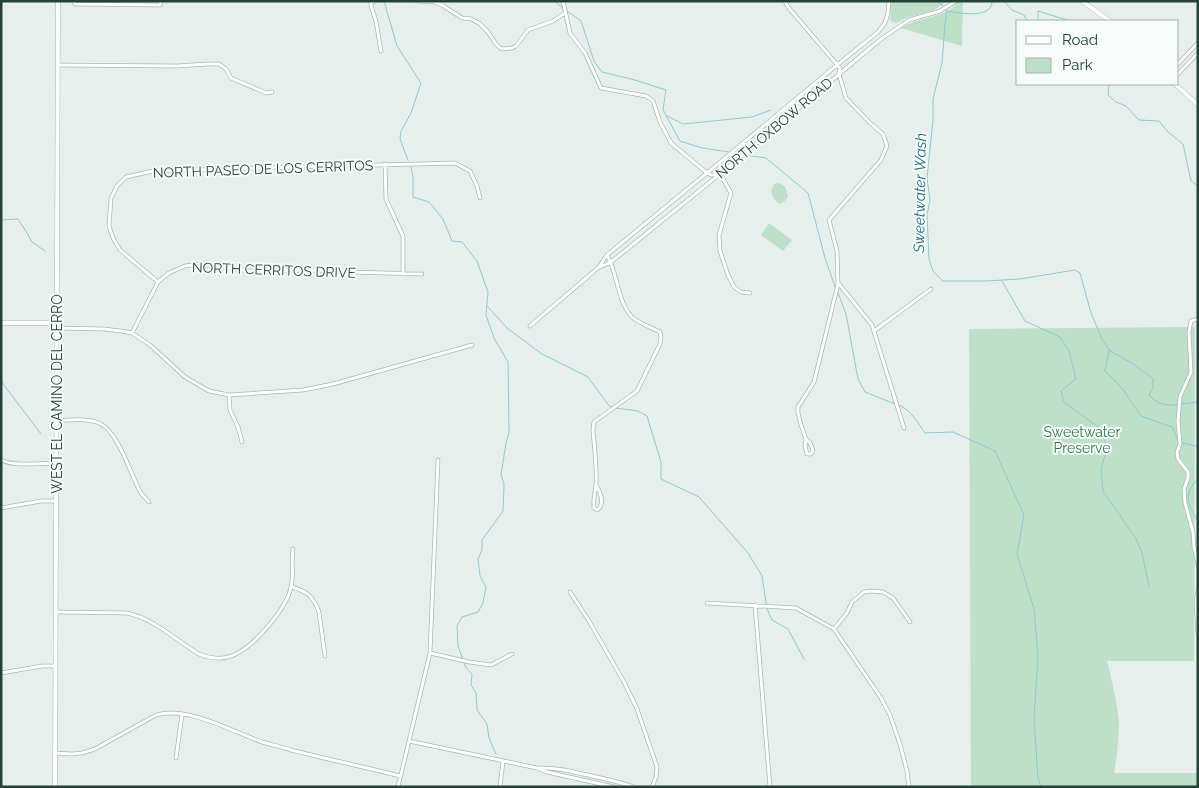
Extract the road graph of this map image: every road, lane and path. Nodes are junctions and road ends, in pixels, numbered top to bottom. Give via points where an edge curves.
1 (58, 1) edge
2 (73, 1) edge
3 (161, 1) edge
4 (375, 1) edge
5 (417, 1) edge
6 (563, 1) edge
7 (785, 1) edge
8 (889, 1) edge
9 (956, 1) edge
10 (1082, 1) edge
11 (565, 13) junction
12 (1109, 20) edge
13 (1198, 42) edge
14 (381, 51) dead end
15 (1198, 53) edge
16 (1179, 63) edge
17 (58, 65) junction
18 (837, 65) junction
19 (1179, 73) edge
20 (839, 74) junction
21 (1176, 85) edge
22 (272, 92) dead end
23 (1198, 106) edge
24 (385, 164) junction
25 (707, 173) junction
26 (720, 174) junction
27 (480, 198) dead end
28 (606, 255) junction
29 (611, 262) junction
30 (599, 267) junction
31 (403, 274) junction
32 (422, 274) dead end
33 (158, 282) junction
34 (838, 284) junction
35 (931, 289) dead end
36 (750, 293) dead end
37 (1198, 319) edge
38 (1, 323) edge
39 (57, 323) junction
40 (530, 326) dead end
41 (57, 328) junction
42 (874, 331) junction
43 (132, 333) junction
44 (472, 345) dead end
45 (229, 395) junction
46 (56, 421) junction
47 (904, 428) dead end
48 (806, 439) dead end
49 (242, 442) dead end
50 (1, 460) edge
51 (438, 460) dead end
52 (56, 463) junction
53 (596, 486) junction
54 (56, 501) junction
55 (149, 502) dead end
56 (1, 508) edge
57 (293, 549) dead end
58 (1198, 564) edge
59 (292, 587) junction
60 (1198, 590) edge
61 (570, 592) dead end
62 (707, 604) dead end
63 (756, 605) junction
64 (56, 612) junction
65 (910, 622) dead end
66 (834, 629) junction
67 (1198, 635) edge
68 (430, 653) junction
69 (512, 654) dead end
70 (324, 656) dead end
71 (55, 666) junction
72 (1, 673) edge
73 (182, 714) junction
74 (409, 741) junction
75 (55, 753) junction
76 (176, 758) dead end
77 (503, 760) junction
78 (538, 768) junction
79 (400, 776) junction
80 (55, 787) edge
81 (398, 787) edge
82 (500, 787) edge
83 (614, 787) edge
84 (634, 787) edge
85 (652, 787) edge
86 (770, 787) edge
87 (909, 787) edge

1 - 17 street, WEST EL CAMINO DEL CERRO
2 - 3 street via 75,4 160,5
4 - 14 street via 370,6
5 - 11 street via 434,2 462,18 479,23 503,49 516,46 528,30
6 - 11 street
7 - 18 street
8 - 18 street, NORTH OXBOW ROAD via 885,23 878,32
9 - 20 street, NORTH OXBOW ROAD via 940,11 900,25
10 - 12 street
11 - 25 street via 570,32 585,53 601,88 646,96 653,101 671,142
13 - 16 street
15 - 19 street
17 - 22 street via 219,64 231,78 266,93
17 - 39 street, WEST EL CAMINO DEL CERRO
18 - 20 street
18 - 25 street, NORTH OXBOW ROAD
20 - 26 street, NORTH OXBOW ROAD
20 - 34 street via 846,98 883,134 887,146 881,160 830,220 838,251
21 - 23 street
24 - 27 street, NORTH PASEO DE LOS CERRITOS via 455,163 470,171
24 - 31 street via 386,199 403,236
24 - 33 street, NORTH PASEO DE LOS CERRITOS via 153,172 126,177 111,198 109,226 120,250
25 - 26 street
25 - 28 street, NORTH OXBOW ROAD
26 - 29 street, NORTH OXBOW ROAD
26 - 36 street via 730,193 719,235 720,251 734,287
28 - 29 street
28 - 30 street, NORTH OXBOW ROAD
29 - 30 street, NORTH OXBOW ROAD
29 - 53 street via 622,300 633,318 660,332 661,337 637,391 594,422
30 - 40 street, NORTH OXBOW ROAD
31 - 32 street, NORTH CERRITOS DRIVE
31 - 33 street, NORTH CERRITOS DRIVE via 249,271 201,264 177,269
33 - 43 street, NORTH CERRITOS DRIVE
34 - 42 street
34 - 48 street via 814,382 798,407
35 - 42 street
37 - 58 street via 1191,321 1189,332 1191,372 1180,397 1180,444 1177,452 1188,472 1185,504
38 - 39 street
39 - 41 street, WEST EL CAMINO DEL CERRO
41 - 43 street
41 - 46 street, WEST EL CAMINO DEL CERRO
42 - 47 street
43 - 45 street via 185,377 209,391
44 - 45 street via 333,384 303,390
45 - 49 street via 230,410
46 - 52 street, WEST EL CAMINO DEL CERRO
46 - 55 street via 86,420 97,422 109,430
50 - 52 street
51 - 68 street
52 - 54 street, WEST EL CAMINO DEL CERRO
53 - 53 street via 593,501 594,508 598,510 602,506
54 - 56 street
54 - 64 street, WEST EL CAMINO DEL CERRO
57 - 59 street
59 - 64 street via 277,617 268,627 245,649 218,659 199,654 136,615
59 - 70 street via 305,591 317,605
60 - 67 street
61 - 85 street via 608,653 637,709 657,768
62 - 63 street
63 - 66 street via 796,608
63 - 86 street
64 - 71 street, WEST EL CAMINO DEL CERRO
65 - 66 street via 893,598 883,592 871,591 864,592 852,602
66 - 87 street via 890,715
68 - 69 street via 491,665
68 - 74 street
71 - 72 street
71 - 75 street, WEST EL CAMINO DEL CERRO
73 - 75 street via 156,714 95,749 82,753
73 - 76 street
73 - 79 street via 196,716 262,742
74 - 77 street
74 - 79 street
75 - 80 street, WEST EL CAMINO DEL CERRO
77 - 78 street
77 - 82 street
78 - 83 street
78 - 84 street via 576,772
79 - 81 street

